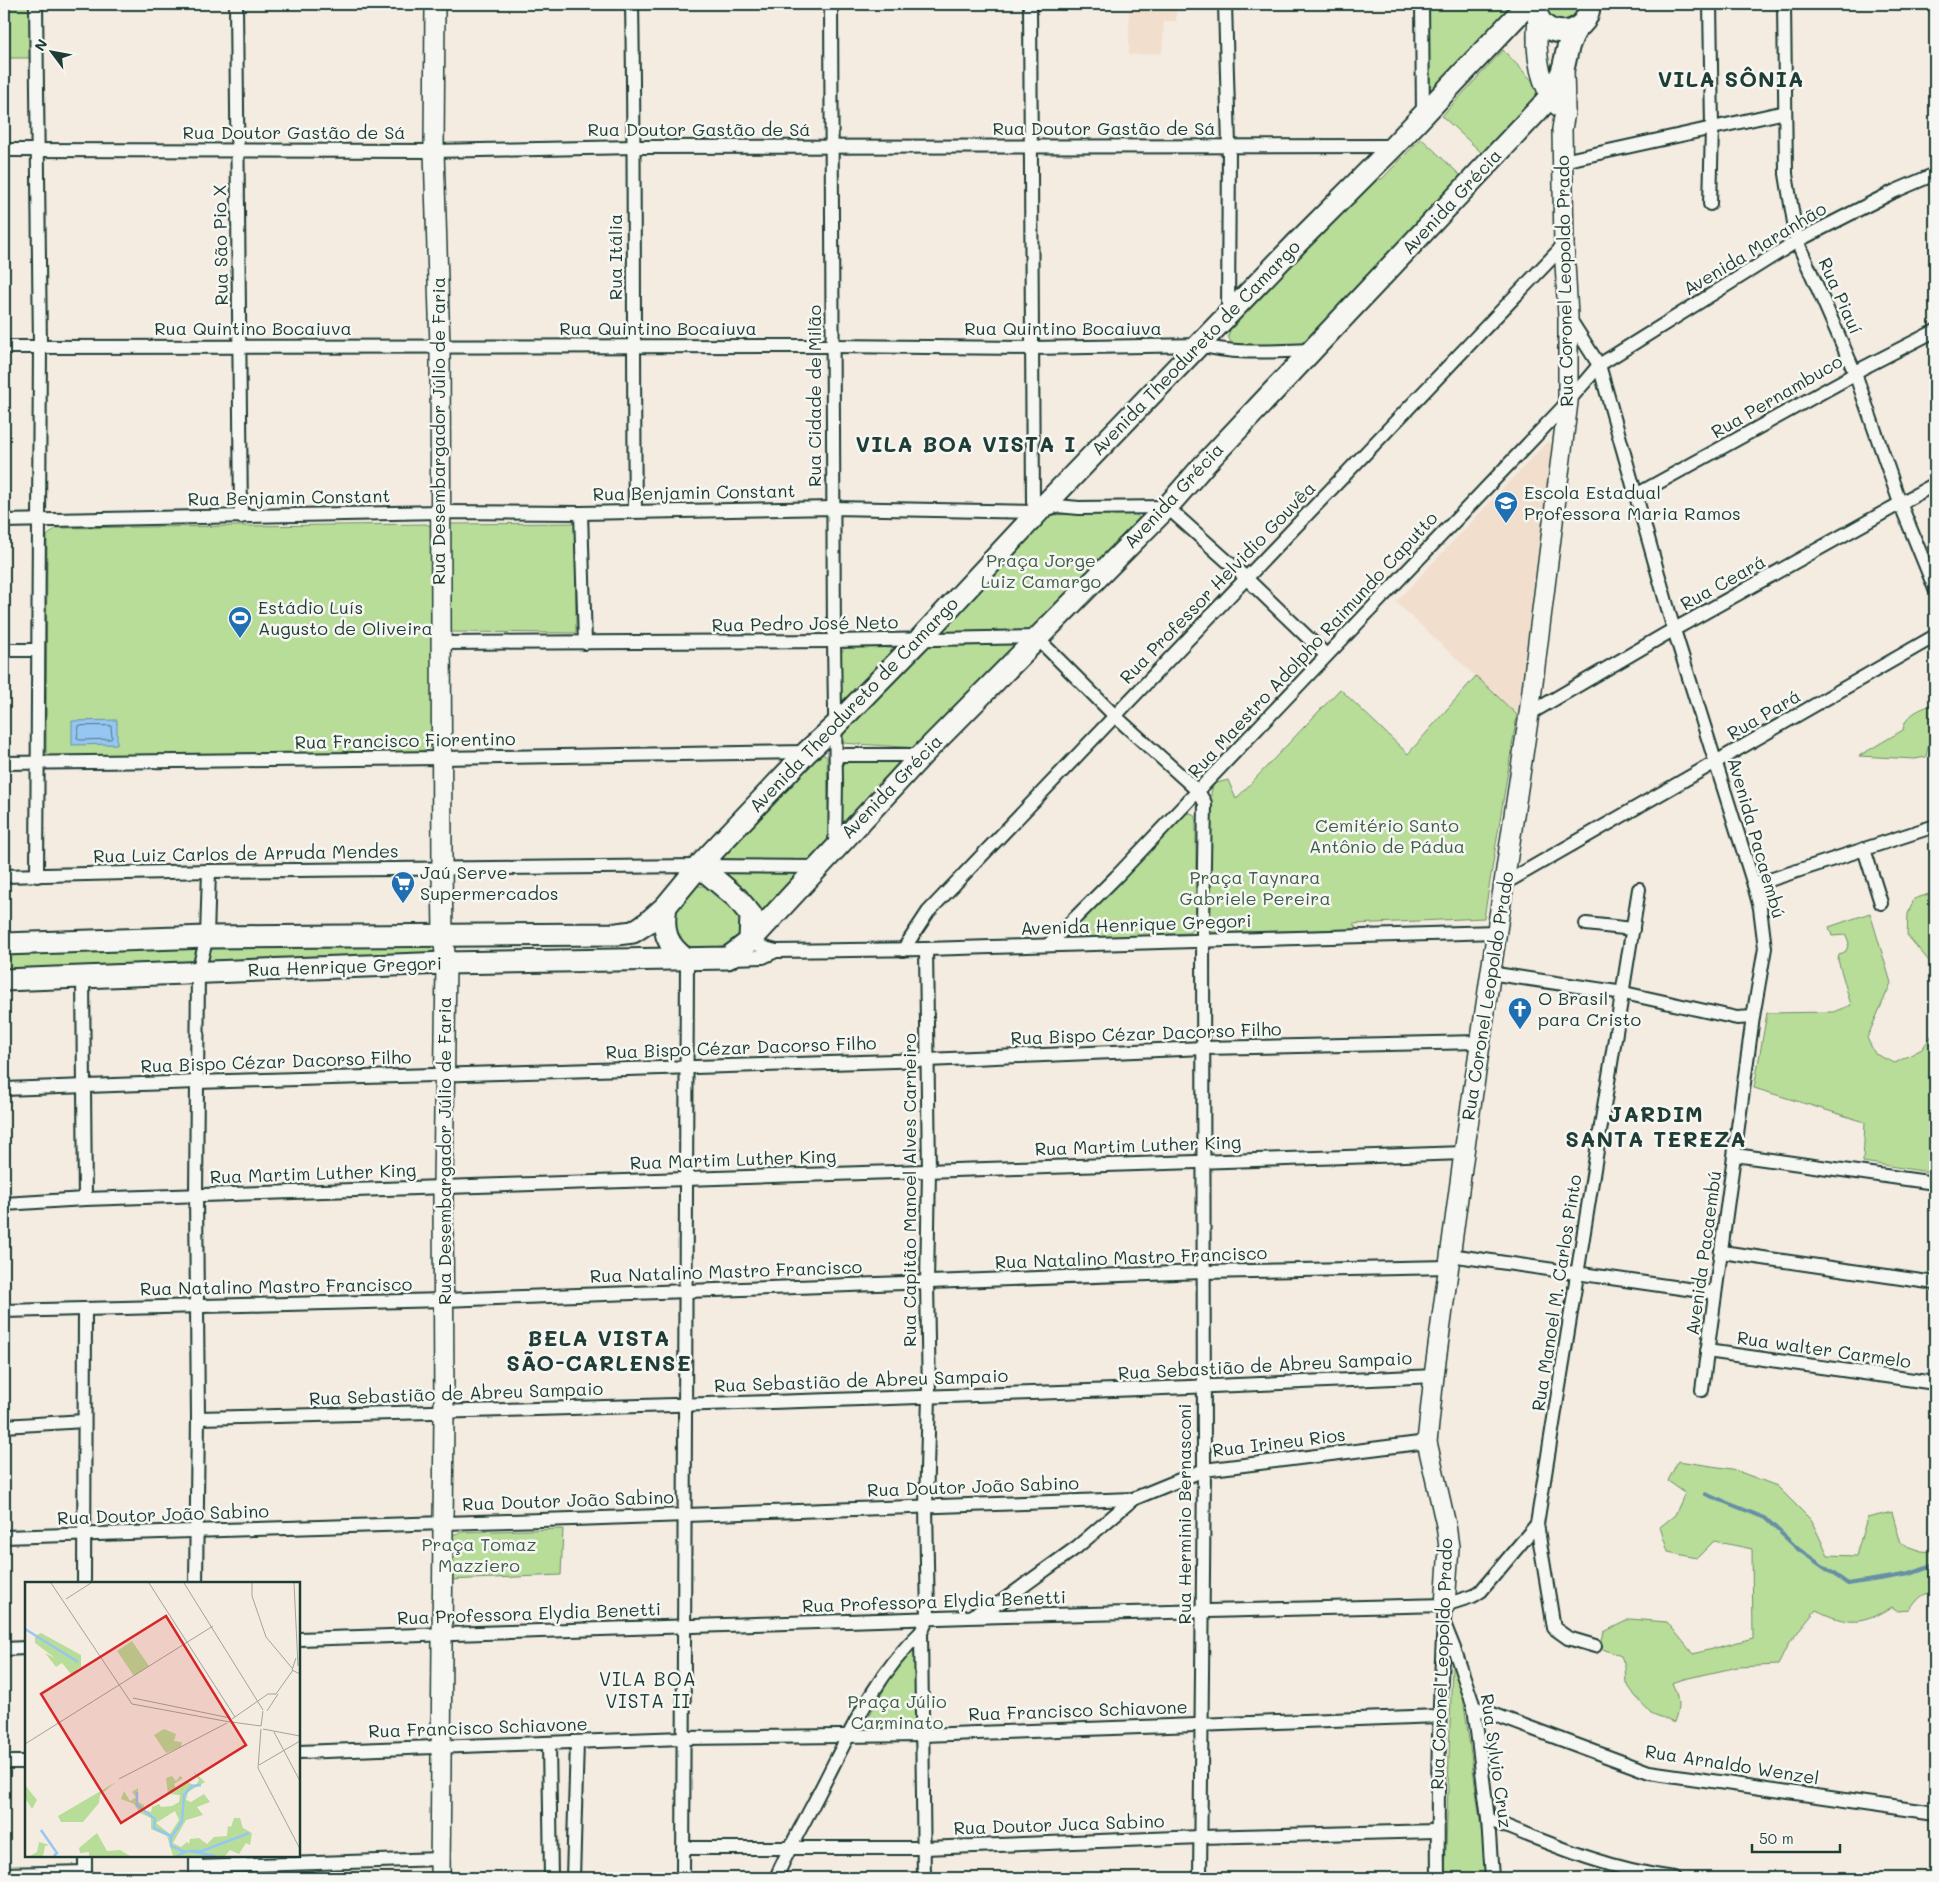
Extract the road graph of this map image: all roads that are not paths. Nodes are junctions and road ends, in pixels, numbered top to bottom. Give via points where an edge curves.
1 (36, 4) edge
2 (236, 4) edge
3 (435, 4) edge
4 (632, 4) edge
5 (831, 4) edge
6 (1030, 4) edge
7 (1225, 4) edge
8 (1422, 4) edge
9 (1710, 4) edge
10 (1784, 4) edge
11 (1534, 8) edge
12 (1588, 12) edge
13 (1558, 104) junction
14 (1785, 112) junction
15 (1423, 116) junction
16 (1712, 128) junction
17 (1031, 146) junction
18 (1229, 146) junction
19 (1394, 146) junction
20 (635, 147) junction
21 (832, 148) junction
22 (4, 150) edge
23 (39, 150) junction
24 (238, 150) junction
25 (434, 151) junction
26 (1563, 161) junction
27 (1935, 174) edge
28 (1710, 204) dead end
29 (1797, 241) junction
30 (1564, 245) junction
31 (1228, 314) junction
32 (1568, 316) junction
33 (1935, 331) edge
34 (1200, 345) junction
35 (40, 346) junction
36 (240, 346) junction
37 (832, 346) junction
38 (4, 347) edge
39 (440, 347) junction
40 (633, 347) junction
41 (1032, 348) junction
42 (1312, 350) junction
43 (1599, 365) junction
44 (1855, 373) junction
45 (1568, 402) junction
46 (1935, 484) edge
47 (1636, 495) junction
48 (1900, 503) junction
49 (1167, 507) junction
50 (833, 508) junction
51 (635, 511) junction
52 (440, 512) junction
53 (1038, 512) junction
54 (581, 513) junction
55 (242, 517) junction
56 (38, 520) junction
57 (4, 521) edge
58 (1246, 578) junction
59 (1935, 588) edge
60 (1674, 630) junction
61 (1935, 636) edge
62 (1036, 638) junction
63 (919, 640) junction
64 (834, 641) junction
65 (440, 643) junction
66 (584, 643) junction
67 (4, 650) edge
68 (38, 650) junction
69 (1326, 655) junction
70 (1529, 714) junction
71 (1115, 716) junction
72 (834, 727) junction
73 (807, 752) junction
74 (836, 755) junction
75 (922, 755) junction
76 (440, 758) junction
77 (37, 762) junction
78 (1716, 762) junction
79 (4, 763) edge
80 (1198, 791) junction
81 (1935, 826) edge
82 (835, 848) junction
83 (1864, 849) junction
84 (699, 866) junction
85 (817, 867) junction
86 (442, 868) junction
87 (209, 871) junction
88 (4, 876) edge
89 (37, 876) junction
90 (1505, 883) junction
91 (1754, 885) junction
92 (1639, 889) dead end
93 (1881, 903) dead end
94 (666, 906) junction
95 (1586, 924) dead end
96 (1633, 929) junction
97 (1496, 932) junction
98 (443, 934) junction
99 (207, 937) junction
100 (750, 941) junction
101 (1204, 941) junction
102 (4, 944) edge
103 (1048, 945) junction
104 (903, 950) junction
105 (926, 950) junction
106 (776, 951) junction
107 (728, 958) junction
108 (687, 960) junction
109 (446, 963) junction
110 (198, 972) junction
111 (1489, 973) junction
112 (83, 976) junction
113 (4, 980) edge
114 (1624, 993) junction
115 (1753, 1017) junction
116 (1479, 1042) junction
117 (1204, 1048) junction
118 (927, 1060) junction
119 (686, 1067) junction
120 (444, 1074) junction
121 (197, 1082) junction
122 (84, 1087) junction
123 (4, 1089) edge
124 (1464, 1153) junction
125 (1735, 1155) junction
126 (1204, 1162) junction
127 (929, 1171) junction
128 (685, 1179) junction
129 (1935, 1183) edge
130 (442, 1187) junction
131 (196, 1195) junction
132 (85, 1199) junction
133 (4, 1204) edge
134 (1722, 1252) junction
135 (1449, 1261) junction
136 (1203, 1272) junction
137 (1577, 1272) junction
138 (927, 1283) junction
139 (1935, 1283) edge
140 (686, 1291) junction
141 (1715, 1294) junction
142 (444, 1300) junction
143 (197, 1306) junction
144 (84, 1309) junction
145 (4, 1311) edge
146 (1707, 1351) junction
147 (1434, 1376) junction
148 (1935, 1384) edge
149 (1203, 1387) junction
150 (1702, 1390) dead end
151 (930, 1396) junction
152 (684, 1404) junction
153 (444, 1412) junction
154 (198, 1418) junction
155 (84, 1421) junction
156 (4, 1426) edge
157 (1427, 1442) junction
158 (1204, 1470) junction
159 (1133, 1499) junction
160 (926, 1506) junction
161 (686, 1515) junction
162 (443, 1522) junction
163 (1537, 1524) junction
164 (196, 1532) junction
165 (83, 1535) junction
166 (4, 1537) edge
167 (84, 1582) edge
168 (196, 1582) edge
169 (1445, 1605) junction
170 (1203, 1611) junction
171 (969, 1617) junction
172 (928, 1619) junction
173 (1444, 1624) junction
174 (686, 1627) junction
175 (921, 1632) junction
176 (443, 1634) junction
177 (300, 1639) edge
178 (1595, 1646) dead end
179 (25, 1648) edge
180 (4, 1649) edge
181 (1474, 1707) junction
182 (1439, 1716) junction
183 (1202, 1724) junction
184 (924, 1735) junction
185 (848, 1736) junction
186 (683, 1738) junction
187 (577, 1742) junction
188 (549, 1743) junction
189 (440, 1747) junction
190 (300, 1752) edge
191 (4, 1762) edge
192 (25, 1762) edge
193 (1935, 1813) edge
194 (1488, 1819) junction
195 (1436, 1831) junction
196 (1201, 1837) junction
197 (683, 1848) junction
198 (791, 1848) junction
199 (924, 1848) junction
200 (85, 1857) edge
201 (440, 1859) junction
202 (196, 1867) edge
203 (4, 1874) edge
204 (85, 1875) edge
205 (440, 1878) edge
206 (551, 1878) edge
207 (573, 1878) edge
208 (683, 1878) edge
209 (776, 1878) edge
210 (924, 1878) edge
211 (1200, 1878) edge
212 (1438, 1878) edge
213 (1492, 1878) edge
214 (1674, 1878) edge

1 - 23 street
2 - 24 street, Rua São Pio X
3 - 25 street, Rua Desembargador Júlio de Faria
4 - 20 street, Rua Itália
5 - 21 street, Rua Cidade de Milão
6 - 17 street
7 - 18 street
8 - 15 street
9 - 16 street
10 - 14 street, Rua Piauí
11 - 12 main road via 1543,24 1554,31 1569,32
11 - 13 street, Rua Coronel Leopoldo Prado via 1539,66
11 - 15 main road, Avenida Theodureto de Camargo
12 - 13 main road, Avenida Grécia via 1568,45
13 - 26 street, Rua Coronel Leopoldo Prado
13 - 42 main road, Avenida Grécia
14 - 16 street
14 - 29 street, Rua Piauí via 1786,186
15 - 19 main road, Avenida Theodureto de Camargo
16 - 26 street
16 - 28 street
17 - 18 street, Rua Doutor Gastão de Sá
17 - 21 street, Rua Doutor Gastão de Sá
17 - 41 street
18 - 19 street, Rua Doutor Gastão de Sá
18 - 31 street
19 - 31 main road, Avenida Theodureto de Camargo
20 - 21 street, Rua Doutor Gastão de Sá
20 - 25 street, Rua Doutor Gastão de Sá
20 - 40 street, Rua Itália
21 - 37 street, Rua Cidade de Milão
22 - 23 street, Rua Doutor Gastão de Sá
23 - 24 street, Rua Doutor Gastão de Sá
23 - 35 street
24 - 25 street, Rua Doutor Gastão de Sá
24 - 36 street, Rua São Pio X
25 - 39 street, Rua Desembargador Júlio de Faria
26 - 30 street, Rua Coronel Leopoldo Prado
27 - 29 street, Avenida Maranhão
29 - 43 street, Avenida Maranhão
29 - 44 street, Rua Piauí
30 - 32 street, Rua Coronel Leopoldo Prado
30 - 58 street, Rua Professor Helvidio Gouvêa
31 - 34 main road, Avenida Theodureto de Camargo
32 - 43 street, Avenida Pacaembú
32 - 45 street, Rua Coronel Leopoldo Prado
33 - 44 street, Rua Pernambuco
34 - 41 street, Rua Quintino Bocaiuva
34 - 42 street, Rua Quintino Bocaiuva via 1255,351
34 - 53 main road, Avenida Theodureto de Camargo
35 - 36 street, Rua Quintino Bocaiuva
35 - 38 street, Rua Quintino Bocaiuva
35 - 56 street
36 - 39 street, Rua Quintino Bocaiuva
36 - 55 street, Rua São Pio X
37 - 40 street, Rua Quintino Bocaiuva
37 - 41 street, Rua Quintino Bocaiuva
37 - 50 street, Rua Cidade de Milão
39 - 40 street, Rua Quintino Bocaiuva
39 - 52 street, Rua Desembargador Júlio de Faria
40 - 51 street, Rua Itália
41 - 53 street via 1033,502
42 - 49 main road, Avenida Grécia
43 - 45 street, Rua Maestro Adolpho Raimundo Caputto
43 - 47 street, Avenida Pacaembú
44 - 47 street, Rua Pernambuco
44 - 48 street, Rua Piauí
45 - 69 street, Rua Maestro Adolpho Raimundo Caputto
45 - 70 street, Rua Coronel Leopoldo Prado
46 - 48 street, Rua Ceará
47 - 60 street, Avenida Pacaembú
48 - 59 street, Rua Piauí
48 - 60 street, Rua Ceará
49 - 53 street, Rua Benjamin Constant via 1057,506
49 - 58 street
49 - 62 main road, Avenida Grécia
50 - 51 street, Rua Benjamin Constant
50 - 53 street, Rua Benjamin Constant
50 - 64 street, Rua Cidade de Milão
51 - 54 street, Rua Benjamin Constant
52 - 54 street, Rua Benjamin Constant
52 - 55 street, Rua Benjamin Constant
52 - 65 street, Rua Desembargador Júlio de Faria
53 - 63 main road, Avenida Theodureto de Camargo
54 - 66 street
55 - 56 street, Rua Benjamin Constant
56 - 57 street, Rua Benjamin Constant
56 - 68 street
58 - 69 street
58 - 71 street, Rua Professor Helvidio Gouvêa
60 - 70 street, Rua Ceará
60 - 78 street, Avenida Pacaembú
61 - 78 street, Rua Pará
62 - 63 street, Rua Pedro José Neto
62 - 71 street
62 - 75 main road, Avenida Grécia
63 - 64 street, Rua Pedro José Neto
63 - 72 main road, Avenida Theodureto de Camargo
64 - 66 street, Rua Pedro José Neto
64 - 72 street, Rua Cidade de Milão
65 - 66 street, Rua Pedro José Neto
65 - 76 street, Rua Desembargador Júlio de Faria
67 - 68 street
68 - 77 street
69 - 80 street, Rua Maestro Adolpho Raimundo Caputto
70 - 90 street, Rua Coronel Leopoldo Prado
71 - 80 street
71 - 104 street, Rua Professor Helvidio Gouvêa via 928,912
72 - 73 main road, Avenida Theodureto de Camargo
72 - 74 street, Rua Cidade de Milão
73 - 76 street, Rua Francisco Fiorentino
73 - 84 main road, Avenida Theodureto de Camargo
74 - 75 street
74 - 82 street, Rua Cidade de Milão
75 - 82 main road, Avenida Grécia
76 - 77 street, Rua Francisco Fiorentino
76 - 86 street, Rua Desembargador Júlio de Faria
77 - 79 street, Rua Francisco Fiorentino
77 - 89 street
78 - 90 street, Rua Pará
78 - 91 street, Avenida Pacaembú
80 - 101 street, Rua Herminio Bernasconi via 1205,803
80 - 103 street, Rua Maestro Adolpho Raimundo Caputto
81 - 83 street
82 - 85 main road, Avenida Grécia
83 - 91 street
83 - 93 street
84 - 85 street, Rua Luiz Carlos de Arruda Mendes
84 - 86 street, Rua Luiz Carlos de Arruda Mendes
84 - 94 main road
84 - 100 main road via 737,898 751,915
85 - 100 main road, Avenida Grécia
86 - 87 street, Rua Luiz Carlos de Arruda Mendes
86 - 98 street, Rua Desembargador Júlio de Faria
87 - 89 street, Rua Luiz Carlos de Arruda Mendes
87 - 99 street
88 - 89 street, Rua Luiz Carlos de Arruda Mendes
90 - 97 street, Rua Coronel Leopoldo Prado
91 - 115 street, Avenida Pacaembú via 1765,948
92 - 96 street, Rua Manoel M. Carlos Pinto
94 - 98 main road, Rua Henrique Gregori via 633,932
94 - 108 main road via 664,927 668,940
95 - 96 street
96 - 114 street, Rua Manoel M. Carlos Pinto
97 - 101 street, Avenida Henrique Gregori
97 - 111 street, Rua Coronel Leopoldo Prado
98 - 99 main road, Rua Henrique Gregori
98 - 109 street, Rua Desembargador Júlio de Faria
99 - 102 main road, Rua Henrique Gregori
99 - 110 street
100 - 106 street
100 - 107 main road
101 - 103 street, Avenida Henrique Gregori
101 - 117 street, Rua Herminio Bernasconi
103 - 105 street, Avenida Henrique Gregori
104 - 105 street, Avenida Henrique Gregori
104 - 106 street, Avenida Henrique Gregori
105 - 118 street, Rua Capitão Manoel Alves Carneiro
106 - 107 street via 763,957
107 - 108 main road
108 - 109 main road, Rua Henrique Gregori
108 - 119 street
109 - 110 main road, Rua Henrique Gregori
109 - 120 street, Rua Desembargador Júlio de Faria
110 - 112 main road, Rua Henrique Gregori
110 - 121 street
111 - 114 street
111 - 116 street, Rua Coronel Leopoldo Prado
112 - 113 main road, Rua Henrique Gregori
112 - 122 street
114 - 115 street via 1737,1018
114 - 137 street, Rua Manoel M. Carlos Pinto
115 - 125 street, Avenida Pacaembú
116 - 117 street, Rua Bispo Cézar Dacorso Filho
116 - 124 street, Rua Coronel Leopoldo Prado
117 - 118 street, Rua Bispo Cézar Dacorso Filho
117 - 126 street, Rua Herminio Bernasconi
118 - 119 street, Rua Bispo Cézar Dacorso Filho
118 - 127 street, Rua Capitão Manoel Alves Carneiro
119 - 120 street, Rua Bispo Cézar Dacorso Filho
119 - 128 street
120 - 121 street, Rua Bispo Cézar Dacorso Filho
120 - 130 street, Rua Desembargador Júlio de Faria
121 - 122 street, Rua Bispo Cézar Dacorso Filho
121 - 131 street
122 - 123 street, Rua Bispo Cézar Dacorso Filho
122 - 132 street
124 - 126 street, Rua Martim Luther King
124 - 135 street, Rua Coronel Leopoldo Prado
125 - 129 street
125 - 134 street, Avenida Pacaembú
126 - 127 street, Rua Martim Luther King
126 - 136 street, Rua Herminio Bernasconi
127 - 128 street, Rua Martim Luther King
127 - 138 street, Rua Capitão Manoel Alves Carneiro
128 - 130 street, Rua Martim Luther King
128 - 140 street
130 - 131 street, Rua Martim Luther King
130 - 142 street, Rua Desembargador Júlio de Faria
131 - 132 street, Rua Martim Luther King
131 - 143 street
132 - 133 street, Rua Martim Luther King
134 - 139 street
134 - 141 street, Avenida Pacaembú
135 - 136 street, Rua Natalino Mastro Francisco
135 - 137 street, Rua Natalino Mastro Francisco
135 - 147 street, Rua Coronel Leopoldo Prado
136 - 138 street, Rua Natalino Mastro Francisco
136 - 149 street, Rua Herminio Bernasconi
137 - 141 street, Rua Natalino Mastro Francisco
137 - 163 street, Rua Manoel M. Carlos Pinto
138 - 140 street, Rua Natalino Mastro Francisco
138 - 151 street, Rua Capitão Manoel Alves Carneiro
140 - 142 street, Rua Natalino Mastro Francisco
140 - 152 street
141 - 146 street, Avenida Pacaembú
142 - 143 street, Rua Natalino Mastro Francisco
142 - 153 street, Rua Desembargador Júlio de Faria
143 - 144 street, Rua Natalino Mastro Francisco
143 - 154 street
144 - 145 street, Rua Natalino Mastro Francisco
144 - 155 street
146 - 148 street, Rua walter Carmelo
146 - 150 street, Avenida Pacaembú
147 - 149 street, Rua Sebastião de Abreu Sampaio
147 - 157 street, Rua Coronel Leopoldo Prado
149 - 151 street, Rua Sebastião de Abreu Sampaio
149 - 158 street, Rua Herminio Bernasconi
151 - 152 street, Rua Sebastião de Abreu Sampaio
151 - 160 street, Rua Capitão Manoel Alves Carneiro
152 - 153 street, Rua Sebastião de Abreu Sampaio
152 - 161 street
153 - 154 street, Rua Sebastião de Abreu Sampaio
153 - 162 street, Rua Desembargador Júlio de Faria
154 - 164 street
155 - 156 street
155 - 165 street
157 - 158 street, Rua Irineu Rios
157 - 169 street, Rua Coronel Leopoldo Prado via 1449,1547
158 - 159 street, Rua Irineu Rios
158 - 170 street, Rua Herminio Bernasconi
159 - 160 street, Rua Doutor João Sabino
159 - 171 street, Rua Irineu Rios via 1077,1547 1001,1602
160 - 161 street, Rua Doutor João Sabino
160 - 172 street, Rua Capitão Manoel Alves Carneiro
161 - 162 street, Rua Doutor João Sabino
161 - 174 street
162 - 164 street, Rua Doutor João Sabino
162 - 176 street, Rua Desembargador Júlio de Faria
163 - 169 street, Rua Professora Elydia Benetti via 1481,1590
163 - 178 street, Rua Manoel M. Carlos Pinto via 1554,1628 1568,1638
164 - 165 street, Rua Doutor João Sabino
164 - 168 street
165 - 166 street, Rua Doutor João Sabino
165 - 167 street
169 - 170 street, Rua Professora Elydia Benetti
169 - 173 street, Rua Coronel Leopoldo Prado
170 - 171 street, Rua Professora Elydia Benetti
170 - 183 street, Rua Herminio Bernasconi
171 - 172 street, Rua Professora Elydia Benetti
172 - 174 street, Rua Professora Elydia Benetti
172 - 175 street, Rua Capitão Manoel Alves Carneiro
173 - 181 street, Rua Sylvio Cruz
173 - 182 street, Rua Coronel Leopoldo Prado
174 - 176 street, Rua Professora Elydia Benetti
174 - 186 street
175 - 184 street, Rua Capitão Manoel Alves Carneiro
175 - 185 street via 902,1650 880,1680
176 - 177 street, Rua Professora Elydia Benetti
176 - 189 street, Rua Desembargador Júlio de Faria
179 - 180 street
181 - 193 street, Rua Arnaldo Wenzel via 1649,1772
181 - 194 street, Rua Sylvio Cruz
182 - 183 street, Rua Francisco Schiavone
182 - 195 street, Rua Coronel Leopoldo Prado
183 - 184 street, Rua Francisco Schiavone
183 - 196 street, Rua Herminio Bernasconi
184 - 185 street, Rua Francisco Schiavone
184 - 199 street, Rua Capitão Manoel Alves Carneiro
185 - 186 street, Rua Francisco Schiavone
185 - 198 street
186 - 187 street, Rua Francisco Schiavone
186 - 197 street
187 - 188 street, Rua Francisco Schiavone
187 - 207 street
188 - 189 street, Rua Francisco Schiavone
188 - 206 street
189 - 190 street, Rua Francisco Schiavone
189 - 201 street, Rua Desembargador Júlio de Faria
191 - 192 street
194 - 213 street, Rua Sylvio Cruz
194 - 214 street via 1570,1852 1639,1873
195 - 196 street, Rua Doutor Juca Sabino
195 - 212 street, Rua Coronel Leopoldo Prado
196 - 199 street, Rua Doutor Juca Sabino
196 - 211 street, Rua Herminio Bernasconi
197 - 198 street, Rua Doutor Juca Sabino
197 - 208 street
198 - 199 street, Rua Doutor Juca Sabino
198 - 209 street
199 - 210 street, Rua Capitão Manoel Alves Carneiro
200 - 204 street
201 - 202 street
201 - 205 street, Rua Desembargador Júlio de Faria
203 - 204 street

